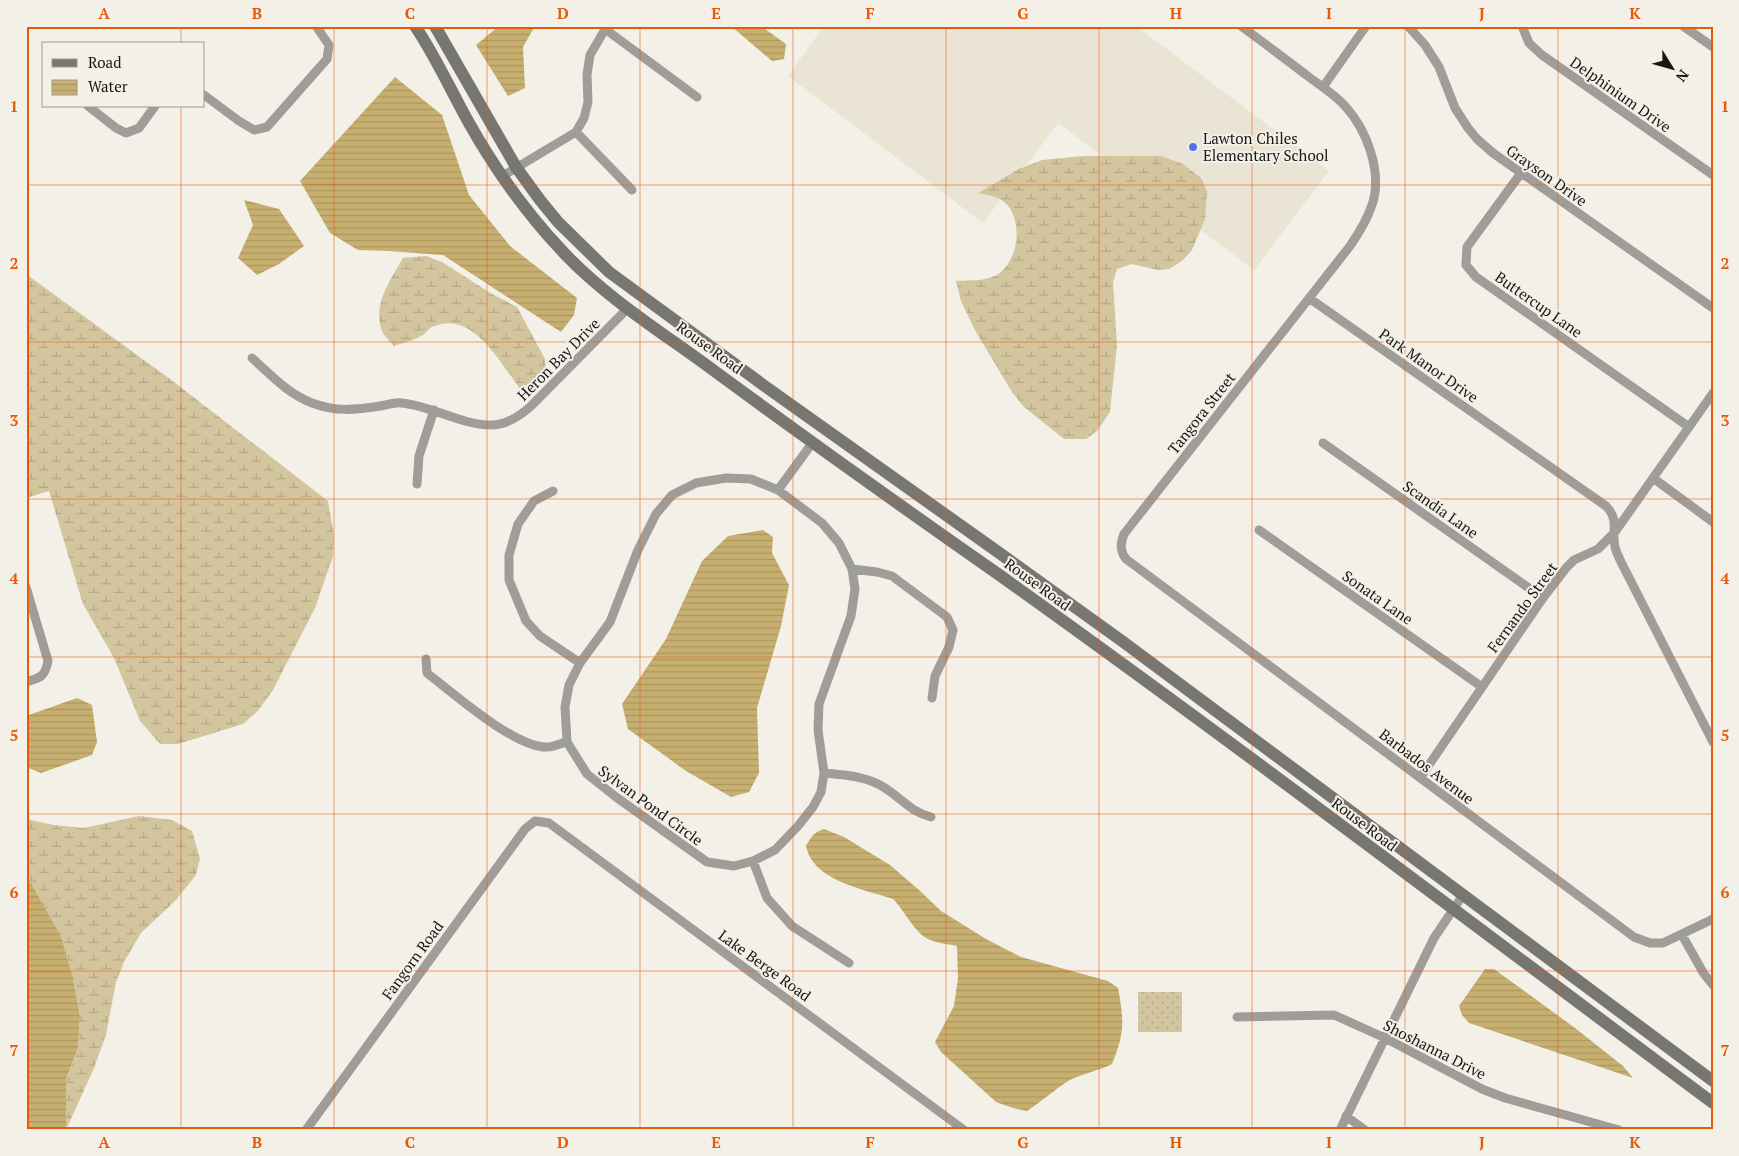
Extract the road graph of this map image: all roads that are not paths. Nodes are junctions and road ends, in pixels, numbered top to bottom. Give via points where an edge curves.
1 (316, 26) edge
2 (415, 26) edge
3 (436, 26) edge
4 (1241, 26) edge
5 (1366, 26) edge
6 (1408, 26) edge
7 (1522, 26) edge
8 (1683, 26) edge
9 (606, 28) edge
10 (1713, 47) edge
11 (1323, 87) junction
12 (205, 95) edge
13 (697, 97) dead end
14 (91, 108) edge
15 (154, 108) edge
16 (576, 132) junction
17 (516, 167) junction
18 (1521, 173) junction
19 (1713, 176) edge
20 (501, 177) junction
21 (632, 190) dead end
22 (1309, 298) junction
23 (628, 308) junction
24 (1713, 308) edge
25 (252, 358) dead end
26 (1713, 393) edge
27 (434, 410) junction
28 (1689, 427) junction
29 (813, 442) junction
30 (1322, 444) dead end
31 (1653, 478) junction
32 (417, 484) dead end
33 (553, 490) dead end
34 (778, 490) junction
35 (1713, 522) edge
36 (1259, 530) dead end
37 (1615, 532) junction
38 (1121, 548) joint
39 (852, 569) junction
40 (26, 587) edge
41 (1543, 598) junction
42 (426, 659) dead end
43 (580, 663) junction
44 (26, 682) edge
45 (1482, 688) junction
46 (932, 698) dead end
47 (567, 742) junction
48 (1713, 742) edge
49 (824, 773) junction
50 (1420, 778) junction
51 (931, 817) dead end
52 (549, 823) joint
53 (753, 861) junction
54 (1463, 894) junction
55 (1453, 910) junction
56 (1713, 919) edge
57 (1682, 935) junction
58 (849, 963) dead end
59 (1713, 985) edge
60 (1238, 1017) dead end
61 (1385, 1038) junction
62 (1713, 1081) edge
63 (1713, 1103) edge
64 (1346, 1116) junction
65 (306, 1130) edge
66 (964, 1130) edge
67 (1340, 1130) edge
68 (1365, 1130) edge
69 (1619, 1130) edge

1 - 12 street via 328,46 327,59 267,127 254,130
2 - 20 street, Rouse Road
3 - 17 street, Rouse Road
4 - 11 street
5 - 11 street
6 - 18 street, Grayson Drive via 1440,67 1455,108 1468,128 1493,153
7 - 19 street, Delphinium Drive via 1529,43 1542,55
8 - 10 street
9 - 13 street
9 - 16 street via 590,56 588,102
11 - 22 street via 1345,106 1364,134 1374,160 1376,180 1373,204 1364,224
14 - 15 street via 126,132 139,128
16 - 17 street
16 - 21 street
17 - 20 street
17 - 54 street, Rouse Road via 558,222 625,283 1076,608
18 - 24 street, Grayson Drive
18 - 28 street, Buttercup Lane via 1467,248 1466,265 1476,277
20 - 23 street, Rouse Road via 532,218 568,257
22 - 37 street, Park Manor Drive via 1606,506 1612,513
22 - 38 street, Tangora Street via 1124,534
23 - 27 street, Heron Bay Drive via 516,418 492,425
23 - 29 street, Rouse Road
25 - 27 street, Heron Bay Drive via 296,396 324,407 346,410 401,403
26 - 28 street, Fernando Street
27 - 32 street via 419,456
28 - 31 street, Fernando Street
29 - 34 street
29 - 55 street, Rouse Road via 1064,622
30 - 41 street, Scandia Lane
31 - 35 street
31 - 37 street, Fernando Street
33 - 43 street via 534,501 518,524 510,555 509,580 526,621 540,636
34 - 39 street, Sylvan Pond Circle via 822,522 840,543
34 - 43 street, Sylvan Pond Circle via 751,479 726,478 696,483 672,495 656,514 638,550 610,622
36 - 45 street, Sonata Lane
37 - 41 street, Fernando Street via 1598,549 1574,560
37 - 48 street, Park Manor Drive via 1615,546 1621,562
38 - 50 street, Barbados Avenue via 1126,559
39 - 46 street via 892,576 947,617 953,630 950,647 935,676
39 - 49 street, Sylvan Pond Circle via 855,589 852,616 819,704 818,730
40 - 44 street via 48,661 40,678
41 - 45 street, Fernando Street
42 - 47 street via 427,672 498,727 528,744 548,747
43 - 47 street, Sylvan Pond Circle via 565,707
45 - 50 street, Fernando Street
47 - 53 street, Sylvan Pond Circle via 587,774 707,862 734,866
49 - 51 street via 863,777 884,787 918,814
49 - 53 street, Sylvan Pond Circle via 821,792 798,826 775,850
50 - 57 street, Barbados Avenue via 1634,937 1650,943 1663,943
52 - 65 street, Fangorn Road via 535,820 525,829
52 - 66 street, Lake Berge Road
53 - 58 street via 767,898 792,926
54 - 55 street
54 - 62 street, Rouse Road
55 - 61 street via 1434,938
55 - 63 street, Rouse Road
56 - 57 street, Barbados Avenue
57 - 59 street
60 - 61 street, Shoshanna Drive via 1334,1015
61 - 64 street
61 - 69 street, Shoshanna Drive via 1497,1095
64 - 67 street
64 - 68 street

